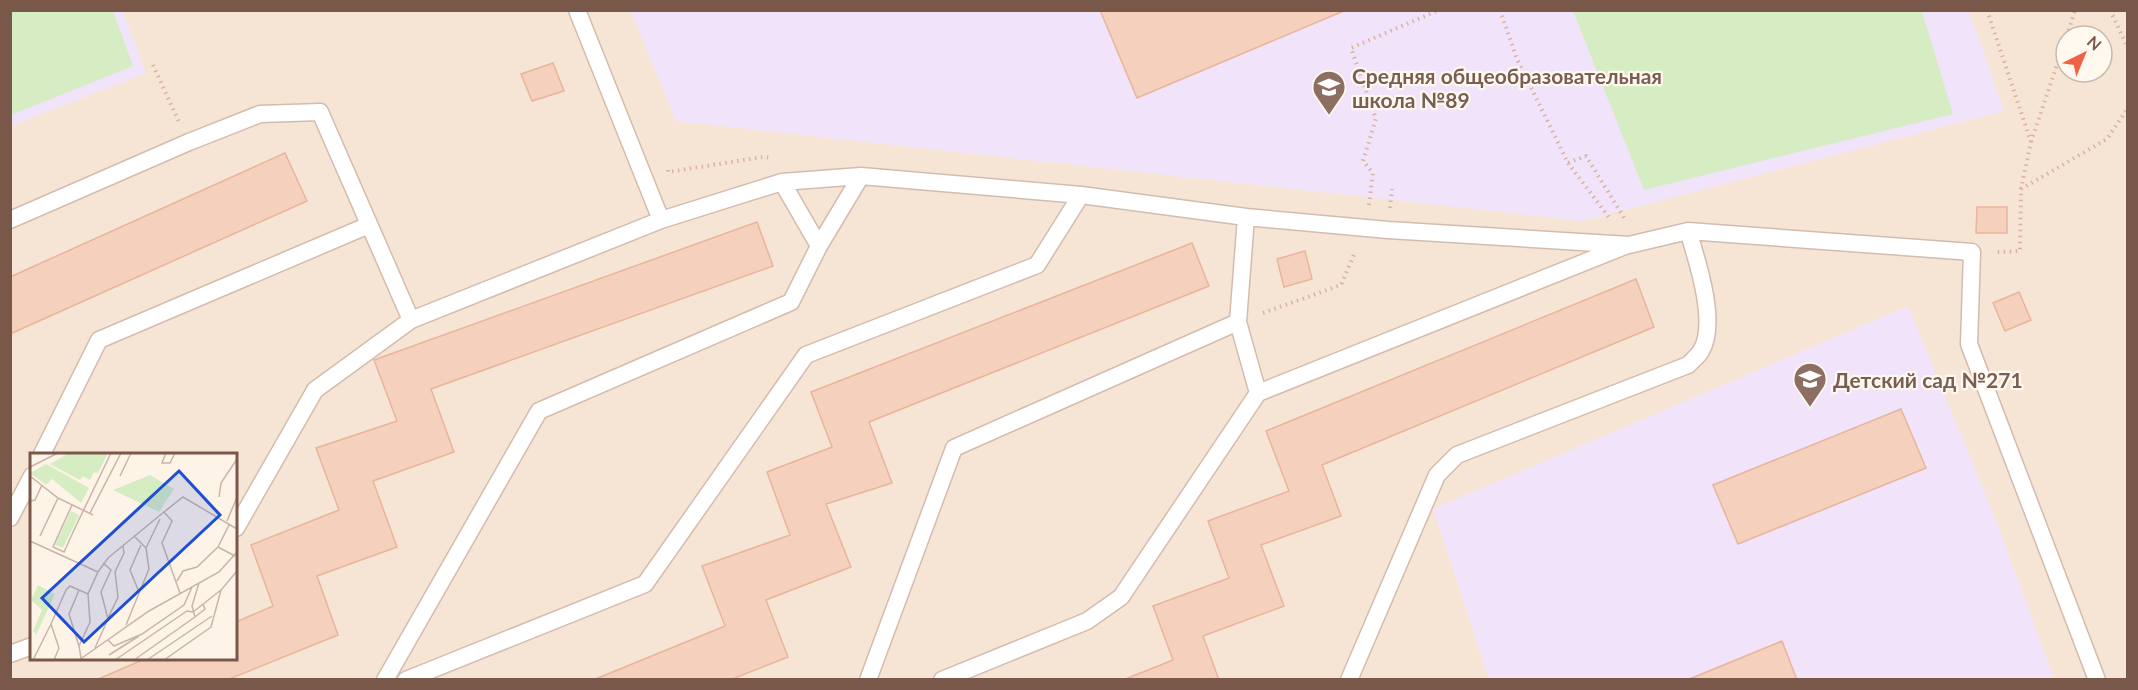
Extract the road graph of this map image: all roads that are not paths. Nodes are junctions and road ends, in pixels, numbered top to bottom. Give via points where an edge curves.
1 (577, 10) edge
2 (861, 176) junction
3 (782, 183) junction
4 (1081, 195) junction
5 (1246, 217) junction
6 (10, 220) edge
7 (661, 220) junction
8 (369, 225) junction
9 (1688, 231) junction
10 (1630, 237) junction
11 (819, 246) junction
12 (411, 320) junction
13 (1238, 322) junction
14 (1258, 393) junction
15 (42, 453) edge
16 (30, 480) edge
17 (10, 518) edge
18 (237, 526) edge
19 (30, 647) edge
20 (10, 654) edge
21 (385, 680) edge
22 (406, 680) edge
23 (868, 680) edge
24 (942, 680) edge
25 (1349, 680) edge
26 (2097, 680) edge

1 - 7 lane
2 - 3 lane
2 - 4 lane
2 - 11 lane
3 - 7 lane
3 - 11 lane
4 - 5 lane
4 - 22 lane via 1037,265 806,355 645,584
5 - 10 lane via 1388,230
5 - 13 lane
6 - 8 lane via 260,114 320,112
7 - 12 lane
8 - 12 lane
8 - 15 lane via 99,340
9 - 10 lane
9 - 25 lane via 1703,278 1708,328 1702,351 1688,365 1457,455 1437,475
9 - 26 lane via 1972,252 1969,344
10 - 14 lane
11 - 21 lane via 790,302 539,411
12 - 18 lane via 315,390
13 - 14 lane
13 - 23 lane via 954,448
14 - 24 lane via 1121,597 1087,621
16 - 17 lane
19 - 20 lane

